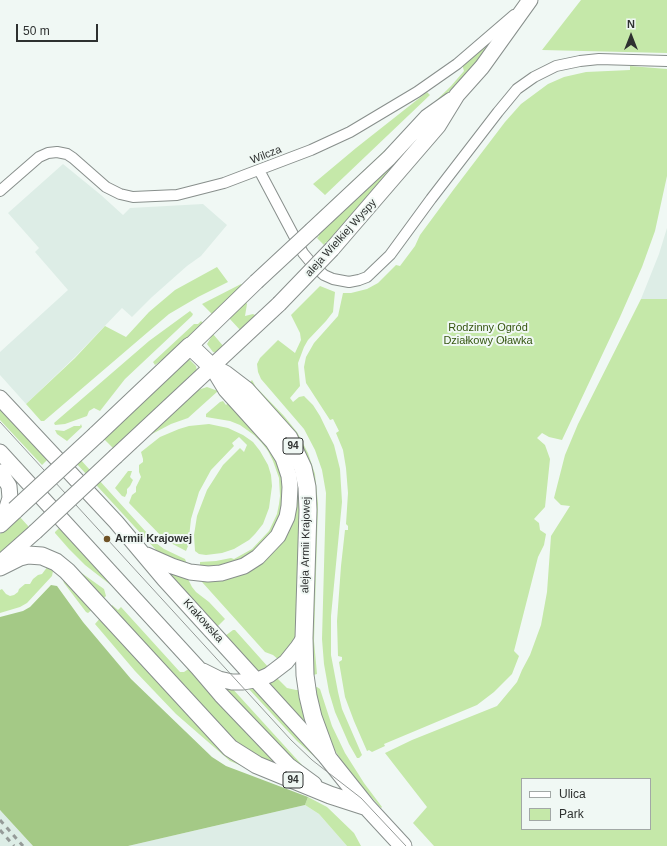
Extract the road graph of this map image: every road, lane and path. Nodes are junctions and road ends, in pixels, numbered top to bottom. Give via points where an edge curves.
1 (528, 3) edge
2 (667, 61) edge
3 (456, 95) junction
4 (259, 170) junction
5 (0, 191) edge
6 (190, 346) junction
7 (212, 368) junction
8 (0, 398) edge
9 (0, 452) edge
10 (0, 472) edge
11 (12, 506) junction
12 (0, 523) edge
13 (142, 552) junction
14 (0, 564) edge
15 (0, 567) edge
16 (304, 638) junction
17 (198, 668) junction
18 (256, 680) junction
19 (328, 758) junction
20 (330, 795) junction
21 (367, 807) junction
22 (403, 846) edge

1 - 3 main road, aleja Wielkiej Wyspy via 482,67
1 - 4 street, Wilcza via 457,64 417,92 350,132
2 - 4 street via 592,59 569,62 534,77 517,89 390,255 367,277 359,280 349,282 333,279 313,265 303,253
3 - 6 main road, aleja Wielkiej Wyspy, bridge via 427,117 389,158
3 - 7 main road, aleja Wielkiej Wyspy, bridge via 438,126 332,249
4 - 5 street, Wilcza via 194,191 133,197 106,187 67,154 52,152 43,154
6 - 7 main road, aleja Armii Krajowej / 94
6 - 11 main road, bridge via 96,435
7 - 13 main road via 226,390 273,442 283,458 290,487 290,506 285,521 275,540 258,557 244,566 221,573 190,572
7 - 14 main road, bridge
7 - 16 main road, aleja Armii Krajowej / 94 via 225,374 246,390 259,404 289,438 303,468 308,500
8 - 13 main road, Krakowska
9 - 17 main road
10 - 11 main road via 8,486
11 - 12 main road
13 - 18 main road, Krakowska
15 - 20 main road, 94 via 28,555 42,556 56,562 230,748 257,765
16 - 18 main road via 286,662 269,675
16 - 19 main road, aleja Armii Krajowej / 94 via 308,696
17 - 18 main road via 219,679 232,682
17 - 20 main road via 220,695 288,765
18 - 19 main road, Krakowska
19 - 21 main road, Krakowska / 94
20 - 21 main road, 94
21 - 22 main road, Krakowska / 94

